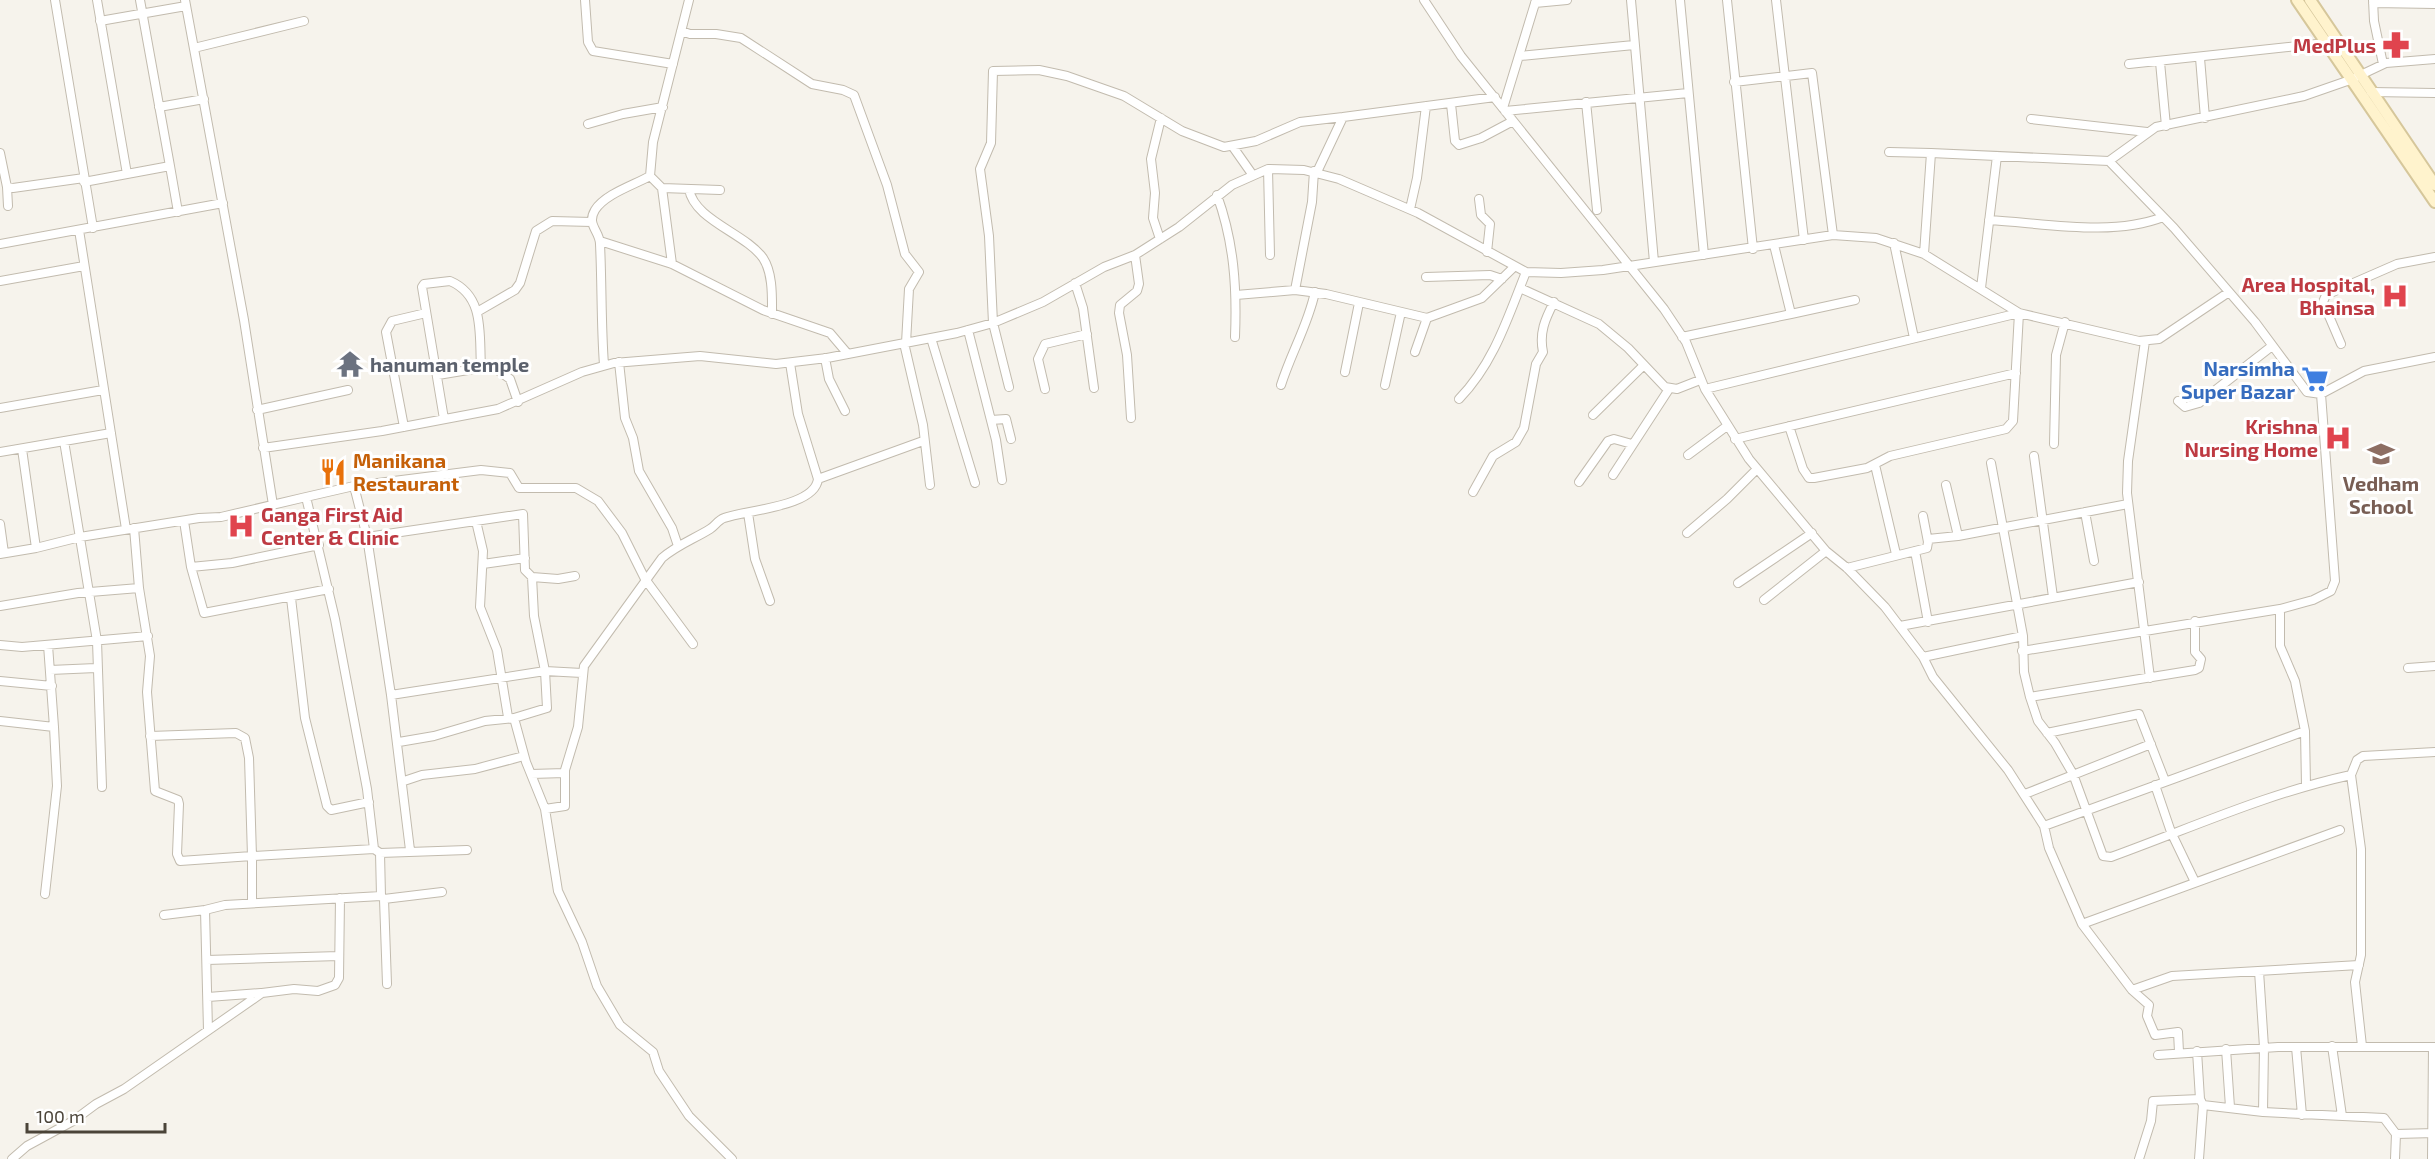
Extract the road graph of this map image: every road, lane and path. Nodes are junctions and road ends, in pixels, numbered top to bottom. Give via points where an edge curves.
1 (55, 0) edge
2 (97, 0) edge
3 (140, 0) edge
4 (585, 0) edge
5 (689, 0) edge
6 (1424, 0) edge
7 (1567, 0) edge
8 (1631, 0) edge
9 (1680, 0) edge
10 (1727, 0) edge
11 (1776, 0) edge
12 (2297, 0) edge
13 (2310, 0) edge
14 (1536, 1) edge
15 (2373, 2) edge
16 (186, 3) edge
17 (2435, 4) edge
18 (142, 14) junction
19 (100, 21) junction
20 (304, 21) dead end
21 (681, 31) junction
22 (2326, 43) junction
23 (1634, 45) junction
24 (194, 48) junction
25 (1520, 56) junction
26 (2200, 58) junction
27 (2435, 59) edge
28 (2160, 62) junction
29 (673, 64) junction
30 (2129, 64) dead end
31 (2383, 64) junction
32 (2361, 76) junction
33 (1785, 77) junction
34 (2350, 80) junction
35 (1734, 82) junction
36 (1688, 93) junction
37 (2366, 93) junction
38 (2435, 93) edge
39 (1495, 98) junction
40 (1639, 98) junction
41 (204, 99) junction
42 (1586, 102) junction
43 (1451, 104) junction
44 (1426, 106) junction
45 (159, 107) junction
46 (663, 107) junction
47 (1504, 109) junction
48 (1343, 117) junction
49 (1161, 118) junction
50 (2205, 118) junction
51 (2031, 119) dead end
52 (1513, 121) junction
53 (588, 124) dead end
54 (2166, 126) junction
55 (2147, 132) junction
56 (1233, 147) junction
57 (1889, 152) dead end
58 (0, 153) edge
59 (1931, 153) junction
60 (1997, 156) junction
61 (2109, 161) junction
62 (170, 166) junction
63 (1268, 169) junction
64 (1316, 172) junction
65 (127, 174) junction
66 (1252, 174) junction
67 (650, 176) junction
68 (84, 180) junction
69 (2435, 185) edge
70 (7, 187) junction
71 (662, 188) junction
72 (689, 189) junction
73 (720, 190) dead end
74 (1217, 195) junction
75 (1479, 199) dead end
76 (2435, 202) edge
77 (223, 203) junction
78 (8, 207) dead end
79 (1410, 209) junction
80 (1597, 210) dead end
81 (178, 212) junction
82 (2163, 217) junction
83 (1989, 220) junction
84 (592, 222) junction
85 (93, 228) junction
86 (79, 230) junction
87 (1833, 236) junction
88 (1160, 239) junction
89 (1804, 240) junction
90 (600, 241) junction
91 (1894, 243) junction
92 (0, 244) edge
93 (1774, 245) junction
94 (1753, 249) junction
95 (1487, 252) junction
96 (1924, 254) junction
97 (1135, 255) junction
98 (1269, 255) dead end
99 (1704, 255) junction
100 (2435, 257) edge
101 (1654, 262) junction
102 (672, 264) junction
103 (1629, 264) junction
104 (84, 266) junction
105 (1514, 267) junction
106 (1526, 272) junction
107 (1426, 278) dead end
108 (1502, 279) junction
109 (0, 281) edge
110 (1075, 284) junction
111 (1520, 288) junction
112 (1981, 288) junction
113 (1295, 290) junction
114 (1315, 292) junction
115 (2229, 292) junction
116 (1236, 295) junction
117 (1855, 300) dead end
118 (1554, 302) junction
119 (1359, 303) junction
120 (477, 312) junction
121 (1401, 312) junction
122 (426, 313) junction
123 (2019, 313) junction
124 (772, 314) junction
125 (1791, 314) junction
126 (1427, 318) junction
127 (2065, 322) junction
128 (993, 323) junction
129 (968, 330) junction
130 (1087, 334) junction
131 (1235, 337) dead end
132 (1682, 337) junction
133 (932, 338) junction
134 (1914, 338) junction
135 (2145, 341) junction
136 (905, 343) junction
137 (2341, 344) dead end
138 (2272, 346) junction
139 (1415, 352) dead end
140 (847, 353) junction
141 (2435, 357) edge
142 (825, 358) junction
143 (619, 362) junction
144 (790, 363) junction
145 (604, 365) junction
146 (1644, 365) junction
147 (481, 366) junction
148 (1345, 372) dead end
149 (2016, 373) junction
150 (438, 375) junction
151 (1700, 380) junction
152 (1281, 385) dead end
153 (1385, 385) dead end
154 (1009, 387) dead end
155 (1094, 388) dead end
156 (1045, 389) dead end
157 (1669, 389) junction
158 (1704, 389) junction
159 (103, 390) junction
160 (348, 390) dead end
161 (2321, 394) junction
162 (1459, 399) dead end
163 (2178, 401) dead end
164 (518, 402) junction
165 (0, 408) edge
166 (257, 410) junction
167 (845, 411) dead end
168 (1593, 415) dead end
169 (1131, 418) dead end
170 (444, 419) junction
171 (992, 420) junction
172 (1727, 426) junction
173 (1789, 426) junction
174 (404, 427) junction
175 (111, 433) junction
176 (1011, 439) dead end
177 (1735, 439) junction
178 (64, 441) junction
179 (923, 441) junction
180 (1632, 444) junction
181 (2054, 444) dead end
182 (263, 448) junction
183 (22, 449) junction
184 (0, 452) edge
185 (1688, 455) dead end
186 (2034, 456) dead end
187 (1991, 463) dead end
188 (1875, 465) junction
189 (1757, 469) junction
190 (1613, 475) dead end
191 (818, 480) junction
192 (1002, 480) dead end
193 (1579, 482) dead end
194 (975, 483) dead end
195 (930, 485) dead end
196 (1946, 485) dead end
197 (354, 486) junction
198 (1473, 492) dead end
199 (306, 497) junction
200 (2128, 504) junction
201 (273, 505) junction
202 (2085, 512) junction
203 (748, 513) junction
204 (1923, 516) dead end
205 (476, 520) junction
206 (2042, 520) junction
207 (184, 521) junction
208 (0, 524) edge
209 (2001, 527) junction
210 (130, 528) junction
211 (1688, 533) dead end
212 (1812, 533) junction
213 (1958, 536) junction
214 (80, 537) junction
215 (367, 537) junction
216 (1928, 539) junction
217 (319, 545) junction
218 (678, 546) junction
219 (36, 548) junction
220 (1826, 551) junction
221 (1915, 551) junction
222 (2, 553) edge
223 (1896, 554) junction
224 (525, 558) junction
225 (2094, 561) dead end
226 (483, 564) junction
227 (191, 567) junction
228 (1847, 568) junction
229 (574, 576) dead end
230 (532, 577) junction
231 (645, 579) junction
232 (2139, 582) junction
233 (1738, 583) dead end
234 (139, 588) junction
235 (329, 589) junction
236 (88, 593) junction
237 (2054, 597) junction
238 (291, 598) junction
239 (1764, 600) dead end
240 (770, 601) dead end
241 (2017, 604) junction
242 (0, 606) edge
243 (2280, 609) junction
244 (2195, 621) junction
245 (1928, 622) junction
246 (1900, 626) junction
247 (2143, 630) junction
248 (147, 636) junction
249 (2023, 636) junction
250 (97, 641) junction
251 (693, 644) dead end
252 (0, 645) edge
253 (48, 645) junction
254 (2022, 651) junction
255 (1923, 657) junction
256 (2435, 666) edge
257 (96, 668) junction
258 (2408, 668) dead end
259 (50, 670) junction
260 (545, 671) junction
261 (582, 673) junction
262 (500, 676) junction
263 (2150, 678) junction
264 (0, 681) edge
265 (52, 686) junction
266 (392, 695) junction
267 (2030, 697) junction
268 (511, 718) junction
269 (0, 721) edge
270 (54, 727) junction
271 (2305, 731) junction
272 (2047, 734) junction
273 (150, 736) junction
274 (399, 742) junction
275 (2151, 744) junction
276 (2435, 752) edge
277 (524, 756) junction
278 (565, 773) junction
279 (531, 774) junction
280 (2073, 774) junction
281 (2351, 775) junction
282 (404, 781) junction
283 (2165, 781) junction
284 (2155, 785) junction
285 (2306, 786) junction
286 (102, 787) dead end
287 (2025, 794) junction
288 (369, 802) junction
289 (545, 809) junction
290 (2086, 810) junction
291 (2044, 826) junction
292 (2340, 830) dead end
293 (2171, 832) junction
294 (410, 850) junction
295 (467, 850) dead end
296 (377, 851) junction
297 (252, 856) junction
298 (2195, 882) junction
299 (442, 892) dead end
300 (45, 894) dead end
301 (340, 898) junction
302 (383, 898) junction
303 (252, 903) junction
304 (205, 910) junction
305 (164, 915) dead end
306 (2082, 924) junction
307 (339, 956) junction
308 (207, 960) junction
309 (2359, 965) junction
310 (2259, 970) junction
311 (387, 984) dead end
312 (2132, 990) junction
313 (262, 993) junction
314 (208, 997) junction
315 (208, 1030) junction
316 (2332, 1046) junction
317 (2362, 1046) junction
318 (2264, 1047) junction
319 (2296, 1047) junction
320 (2434, 1047) edge
321 (2226, 1049) junction
322 (2179, 1052) junction
323 (2198, 1052) junction
324 (2158, 1055) dead end
325 (2201, 1102) junction
326 (2230, 1107) junction
327 (2263, 1112) junction
328 (2302, 1115) junction
329 (2342, 1116) junction
330 (2434, 1133) edge
331 (2396, 1134) junction
332 (12, 1159) edge
333 (732, 1159) edge
334 (2139, 1159) edge
335 (2199, 1159) edge
336 (2395, 1159) edge
337 (2432, 1159) edge

1 - 68 street
2 - 19 street
3 - 18 street
4 - 29 street via 588,42 593,51
5 - 21 street
6 - 39 street
7 - 14 street
8 - 23 street
9 - 36 street
10 - 35 street
11 - 33 street
12 - 22 street
13 - 32 street
14 - 25 street
15 - 17 street
15 - 31 street
16 - 18 street
16 - 24 street
18 - 19 street
18 - 45 street
19 - 65 street
20 - 24 street
21 - 29 street
21 - 136 street via 741,38 812,84 854,95 887,185 905,254 919,272 909,289
22 - 26 street
22 - 34 street
23 - 25 street
23 - 40 street
24 - 41 street
25 - 47 street
26 - 28 street
26 - 50 street
27 - 31 street
28 - 30 street
28 - 54 street
29 - 46 street
31 - 32 street
32 - 34 street
32 - 37 street
33 - 35 street
33 - 87 street via 1808,72 1813,75
33 - 89 street
34 - 37 street
34 - 50 street via 2304,96
35 - 94 street
36 - 40 street
36 - 99 street
37 - 38 street
37 - 69 street
37 - 76 street
39 - 43 street
39 - 47 street
40 - 42 street
40 - 101 street
41 - 45 street
41 - 77 street
42 - 47 street
42 - 80 street
43 - 44 street
43 - 52 street via 1455,141 1459,145
44 - 48 street
44 - 79 street
45 - 62 street
46 - 53 street
46 - 67 street via 653,142
47 - 52 street
48 - 56 street via 1300,122
48 - 64 street
49 - 56 street via 1198,139
49 - 88 street via 1151,159 1153,218
49 - 128 street via 1124,96 1067,76 1039,70 993,71 991,143 980,169 989,236
50 - 54 street
51 - 55 street
52 - 103 street
54 - 55 street
55 - 61 street
56 - 66 street
57 - 59 street
58 - 70 street
59 - 60 street
59 - 96 street
60 - 61 street
60 - 83 street
61 - 82 street
62 - 65 street
62 - 81 street
63 - 64 street
63 - 66 street
63 - 98 street
64 - 79 street
64 - 113 street
65 - 68 street
66 - 74 street
67 - 71 street
67 - 84 street via 607,199 594,212
68 - 70 street
68 - 85 street
70 - 78 street
71 - 72 street
71 - 102 street
72 - 73 street
72 - 124 street via 693,202 704,213 733,231 763,258 769,276
74 - 88 street
74 - 116 street via 1231,241
75 - 95 street via 1481,215 1490,224
77 - 81 street
77 - 166 street
79 - 95 street
81 - 85 street
82 - 83 street via 2132,226 2105,227
82 - 115 street
83 - 112 street
84 - 90 street
84 - 120 street via 552,221 536,231 515,290
85 - 86 street
86 - 92 street
86 - 104 street
87 - 89 street
87 - 91 street via 1865,235
88 - 97 street
89 - 93 street
90 - 102 street
90 - 145 street
91 - 96 street
91 - 134 street
93 - 94 street
93 - 125 street
94 - 99 street
95 - 105 street
96 - 112 street
97 - 110 street
97 - 169 street via 1138,288 1135,295 1120,305 1119,313 1127,355
99 - 101 street
100 - 137 street via 2397,264 2326,295 2323,302
101 - 103 street
102 - 124 street
103 - 106 street via 1584,272
103 - 132 street
104 - 109 street
104 - 159 street
105 - 106 street
105 - 108 street
106 - 111 street
107 - 108 street via 1490,275
108 - 126 street via 1482,298
110 - 128 street
110 - 130 street
111 - 118 street
111 - 162 street via 1488,362
112 - 123 street
113 - 114 street
113 - 116 street
114 - 119 street
114 - 152 street via 1310,318
115 - 135 street via 2159,339
115 - 138 street
116 - 131 street
117 - 125 street
118 - 146 street via 1599,324
118 - 198 street via 1542,325 1543,351 1536,364 1524,428 1516,442 1493,456
119 - 121 street
119 - 148 street
120 - 122 street via 472,297 450,281 424,284
120 - 147 street
121 - 126 street
121 - 153 street
122 - 150 street
122 - 174 street via 392,321 386,332
123 - 127 street
123 - 134 street
123 - 149 street
124 - 140 street via 830,333
125 - 132 street
126 - 139 street
127 - 135 street
127 - 181 street via 2056,354
128 - 129 street
128 - 154 street
129 - 133 street
129 - 171 street
130 - 155 street
130 - 156 street via 1045,344 1038,359
132 - 151 street
133 - 136 street
133 - 194 street
134 - 158 street
135 - 200 street via 2128,461
136 - 140 street
136 - 179 street
138 - 161 street via 2300,386 2307,392
138 - 163 street via 2199,403 2185,407
140 - 142 street
141 - 161 street via 2364,371
142 - 144 street
142 - 167 street via 828,379
143 - 144 street via 700,356
143 - 145 street
143 - 218 street via 625,418 639,471
144 - 191 street via 798,414
145 - 164 street
146 - 157 street
146 - 168 street
147 - 150 street
147 - 164 street via 492,366 510,379
149 - 173 street
149 - 188 street via 2011,426 1890,456
150 - 170 street
151 - 157 street
151 - 158 street
157 - 180 street
158 - 172 street
159 - 165 street
159 - 175 street
160 - 166 street
161 - 243 street via 2334,584 2325,595
164 - 170 street
166 - 182 street
170 - 174 street
171 - 176 street via 1006,419
171 - 192 street
172 - 177 street
172 - 185 street
173 - 177 street
173 - 188 street via 1809,478
174 - 182 street
175 - 178 street
175 - 210 street
177 - 189 street
178 - 183 street
178 - 214 street
179 - 191 street
179 - 195 street
180 - 190 street
180 - 193 street via 1608,441
182 - 201 street
183 - 184 street
183 - 219 street
186 - 206 street
187 - 209 street
188 - 223 street
189 - 211 street
189 - 212 street
191 - 203 street via 810,495
196 - 213 street
197 - 199 street
197 - 215 street
197 - 231 street via 481,470 510,473 519,488 582,490 607,511
199 - 201 street
199 - 217 street
200 - 202 street
200 - 232 street
201 - 207 street
202 - 206 street
202 - 225 street
203 - 218 street via 722,519
203 - 240 street via 755,559
204 - 216 street
205 - 215 street
205 - 224 street via 523,514
205 - 226 street
206 - 209 street
206 - 237 street
207 - 210 street
207 - 227 street
208 - 222 street
209 - 213 street
209 - 241 street
210 - 214 street
210 - 234 street
212 - 220 street
212 - 233 street
213 - 216 street
214 - 219 street
214 - 236 street
215 - 266 street
216 - 221 street via 1927,548
217 - 227 street via 232,563
217 - 235 street
218 - 231 street
219 - 222 street
220 - 228 street
220 - 239 street
221 - 223 street
221 - 245 street
223 - 228 street
224 - 226 street
224 - 230 street via 526,573
226 - 262 street via 480,607 497,650
227 - 238 street via 204,613
228 - 246 street
229 - 230 street
230 - 260 street via 534,616
231 - 251 street
231 - 261 street via 589,657
232 - 237 street
232 - 247 street
234 - 236 street
234 - 248 street
235 - 238 street
235 - 288 street
236 - 242 street
236 - 250 street
237 - 241 street
238 - 288 street via 305,718 326,804 334,810
241 - 245 street
241 - 249 street
243 - 244 street
243 - 271 street via 2280,646 2295,681
244 - 247 street
244 - 263 street via 2199,668
245 - 246 street
246 - 255 street
247 - 254 street
247 - 263 street
248 - 250 street
248 - 273 street
249 - 254 street
249 - 255 street
250 - 253 street
250 - 257 street
252 - 253 street
253 - 259 street
254 - 267 street
255 - 287 street via 1933,677 1978,729
256 - 258 street
257 - 259 street
257 - 286 street
259 - 265 street
260 - 261 street
260 - 262 street
260 - 268 street via 547,708
261 - 278 street via 578,727
262 - 266 street
262 - 268 street
263 - 267 street
264 - 265 street
265 - 270 street
266 - 274 street
267 - 272 street
268 - 274 street via 468,724 434,736
268 - 277 street
269 - 270 street
270 - 300 street via 57,786
271 - 283 street
271 - 285 street
272 - 275 street via 2139,714
272 - 280 street
273 - 297 street via 155,791 178,800 179,804 177,858 185,861
273 - 297 street via 236,733 245,738
274 - 282 street
275 - 280 street
275 - 283 street
276 - 281 street via 2363,756
277 - 279 street
277 - 282 street
278 - 279 street
278 - 289 street via 565,806
279 - 289 street
280 - 287 street
280 - 290 street
281 - 285 street
281 - 309 street via 2361,849
282 - 294 street
283 - 284 street
284 - 290 street
284 - 293 street
285 - 293 street
287 - 291 street
288 - 296 street
289 - 333 street via 558,891 608,1005 625,1029 653,1052 661,1074 700,1130
290 - 291 street
290 - 293 street via 2105,858
291 - 306 street via 2049,848
292 - 298 street
293 - 298 street
294 - 295 street
294 - 296 street
296 - 297 street
296 - 302 street
297 - 303 street
298 - 306 street
299 - 302 street
301 - 302 street
301 - 303 street
301 - 307 street
302 - 311 street
303 - 304 street
304 - 305 street
304 - 308 street
306 - 312 street
307 - 308 street
307 - 313 street via 339,978 331,987
308 - 314 street
309 - 310 street
309 - 317 street via 2355,982
310 - 312 street via 2172,976
310 - 318 street
312 - 322 street via 2149,1005 2147,1016 2155,1035 2178,1032
313 - 314 street
313 - 315 street
314 - 315 street
315 - 332 street via 124,1089 27,1146
316 - 317 street
316 - 319 street
316 - 329 street
317 - 320 street
318 - 319 street
318 - 321 street
318 - 327 street
319 - 328 street
320 - 330 street
321 - 323 street
321 - 326 street
322 - 323 street
322 - 324 street
323 - 325 street
325 - 326 street
325 - 334 street via 2153,1101
325 - 335 street
326 - 327 street
327 - 328 street
328 - 329 street
329 - 331 street via 2384,1118
330 - 331 street
330 - 337 street
331 - 336 street

